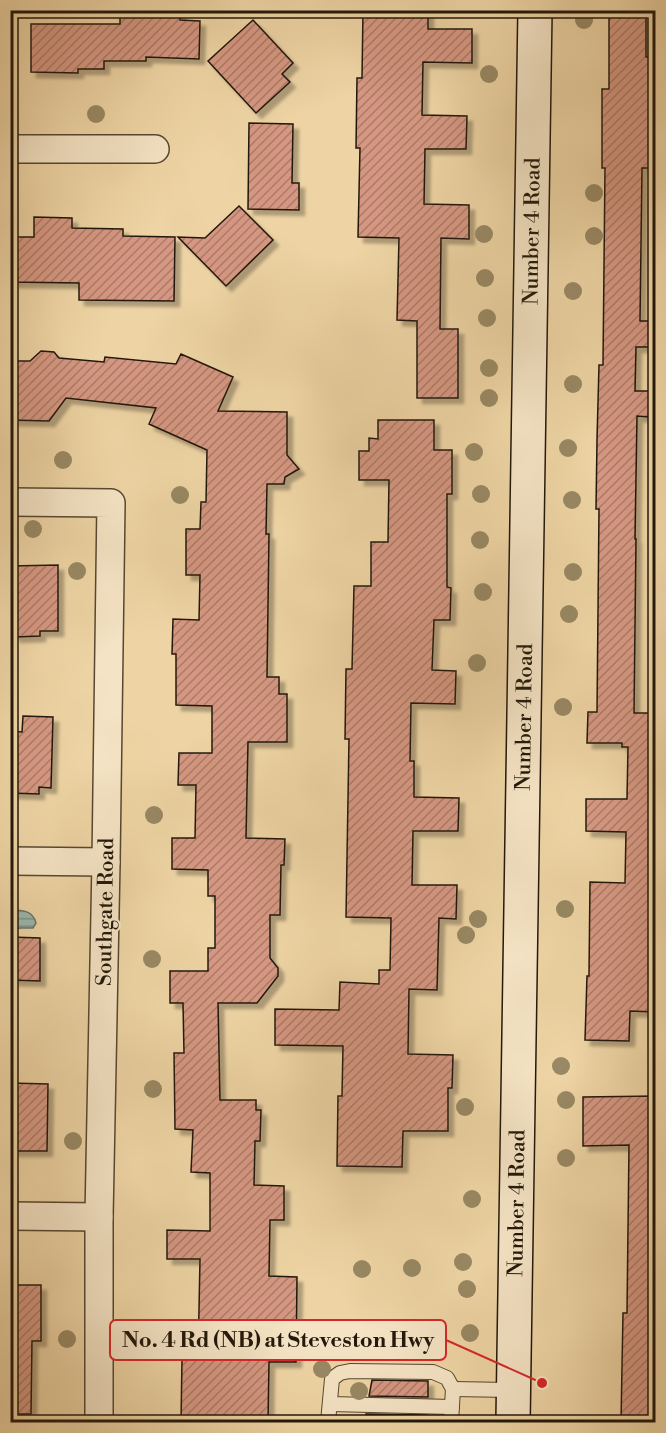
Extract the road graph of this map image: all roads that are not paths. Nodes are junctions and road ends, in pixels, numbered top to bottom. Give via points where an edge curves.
1 (535, 10) edge
2 (10, 148) edge
3 (155, 149) dead end
4 (10, 502) edge
5 (10, 861) edge
6 (106, 862) junction
7 (10, 1216) edge
8 (99, 1217) junction
9 (453, 1389) junction
10 (514, 1390) junction
11 (330, 1404) junction
12 (452, 1407) junction
13 (99, 1422) edge
14 (328, 1422) edge
15 (451, 1422) edge
16 (513, 1422) edge

1 - 10 main road, Number 4 Road
2 - 3 street
4 - 6 street, Southgate Road via 111,503
5 - 6 street
6 - 8 street, Southgate Road
7 - 8 street
8 - 13 street, Southgate Road
9 - 10 lane
9 - 11 lane via 447,1378 433,1372 350,1371 332,1379
9 - 12 lane
10 - 16 main road, Number 4 Road
11 - 12 lane
11 - 14 lane
12 - 15 lane

